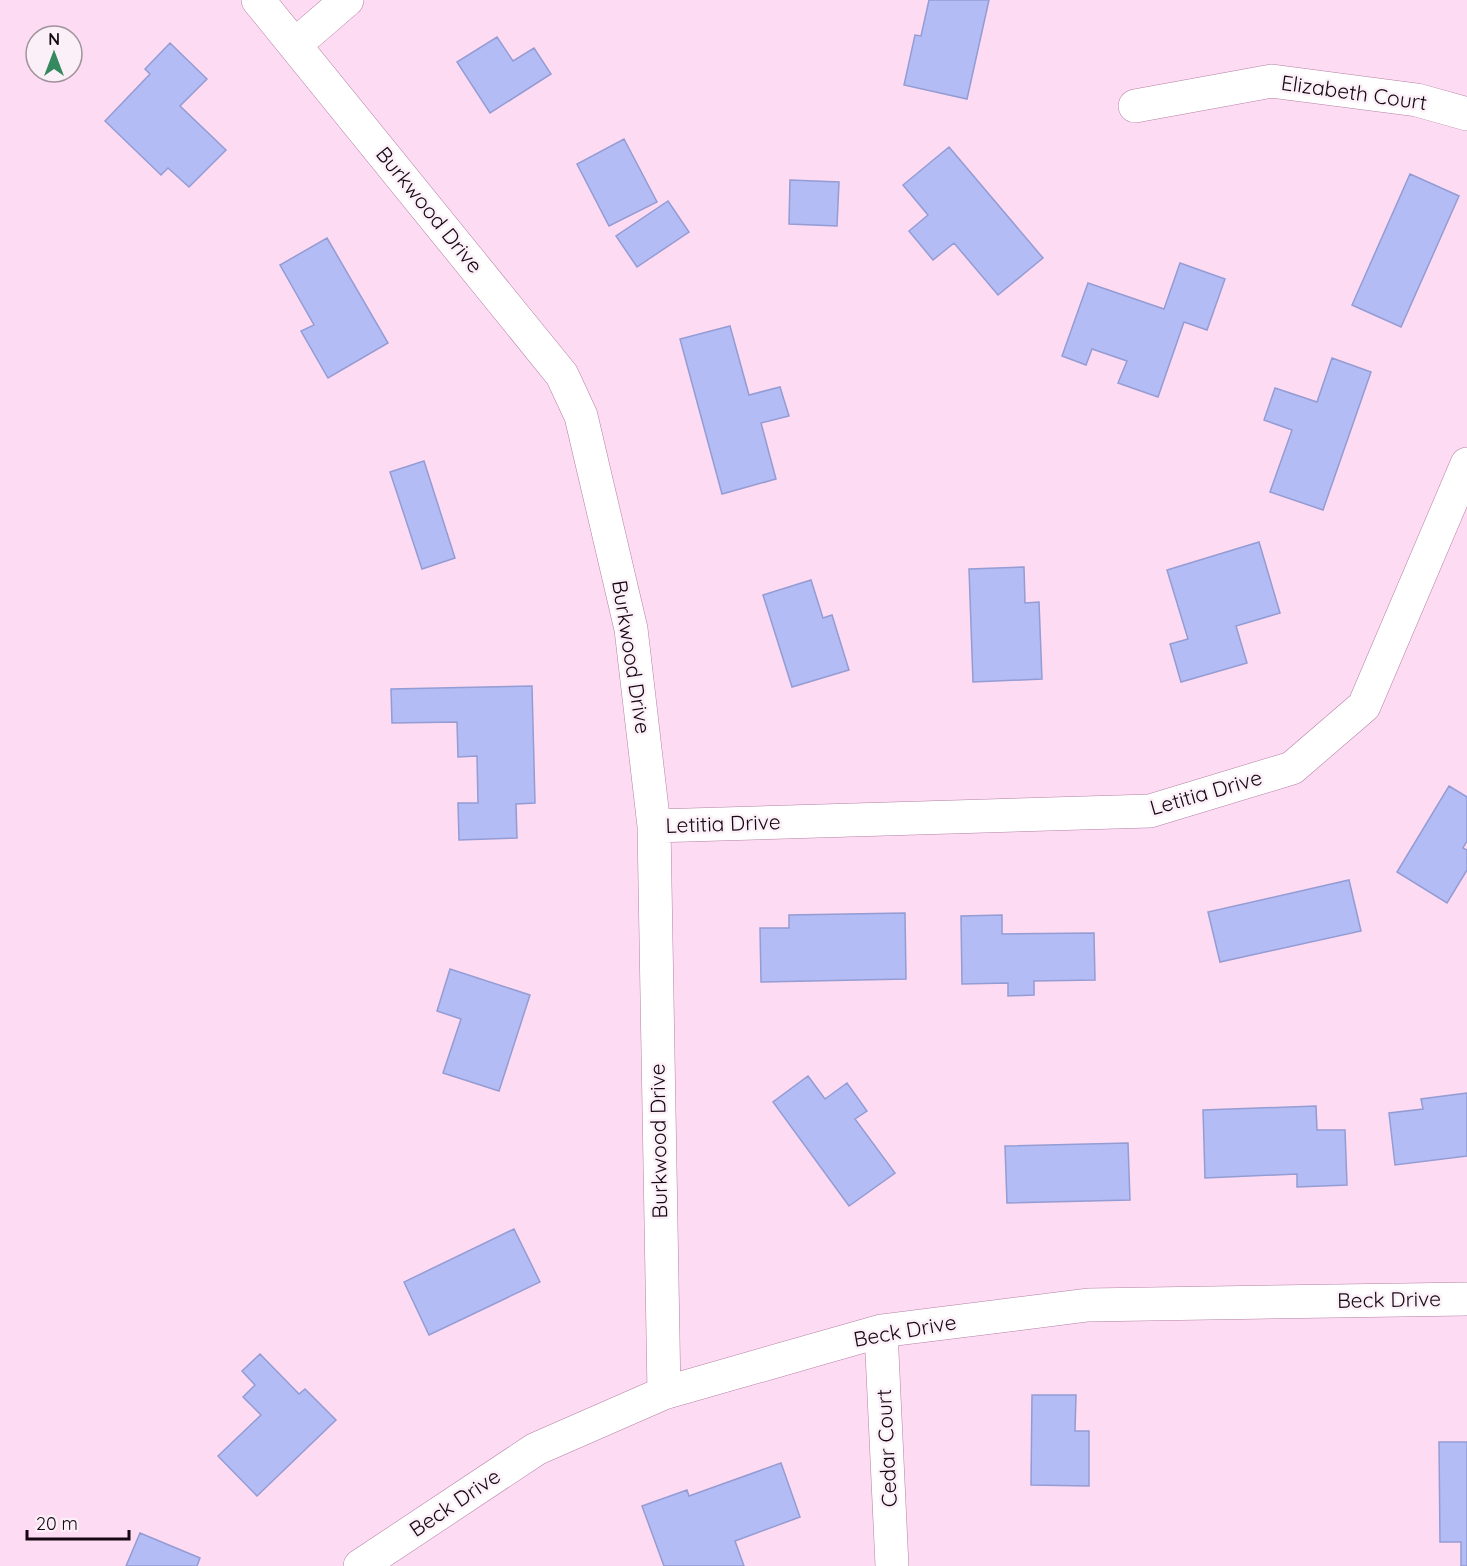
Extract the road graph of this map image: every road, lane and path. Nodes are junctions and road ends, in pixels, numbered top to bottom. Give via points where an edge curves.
1 (258, 0) edge
2 (347, 0) edge
3 (296, 44) junction
4 (1135, 106) dead end
5 (1467, 114) edge
6 (1467, 464) edge
7 (654, 826) junction
8 (1467, 1299) edge
9 (881, 1331) junction
10 (664, 1393) junction
11 (360, 1566) edge
12 (892, 1566) edge

1 - 3 street, Burkwood Drive
2 - 3 street
3 - 7 street, Burkwood Drive via 562,375 581,416 631,629
4 - 5 street, Elizabeth Court via 1272,81 1417,100
6 - 7 street, Letitia Drive via 1364,706 1292,768 1150,811
7 - 10 street, Burkwood Drive
8 - 9 street, Beck Drive via 1088,1305
9 - 10 street, Beck Drive
9 - 12 street, Cedar Court
10 - 11 street, Beck Drive via 536,1449

